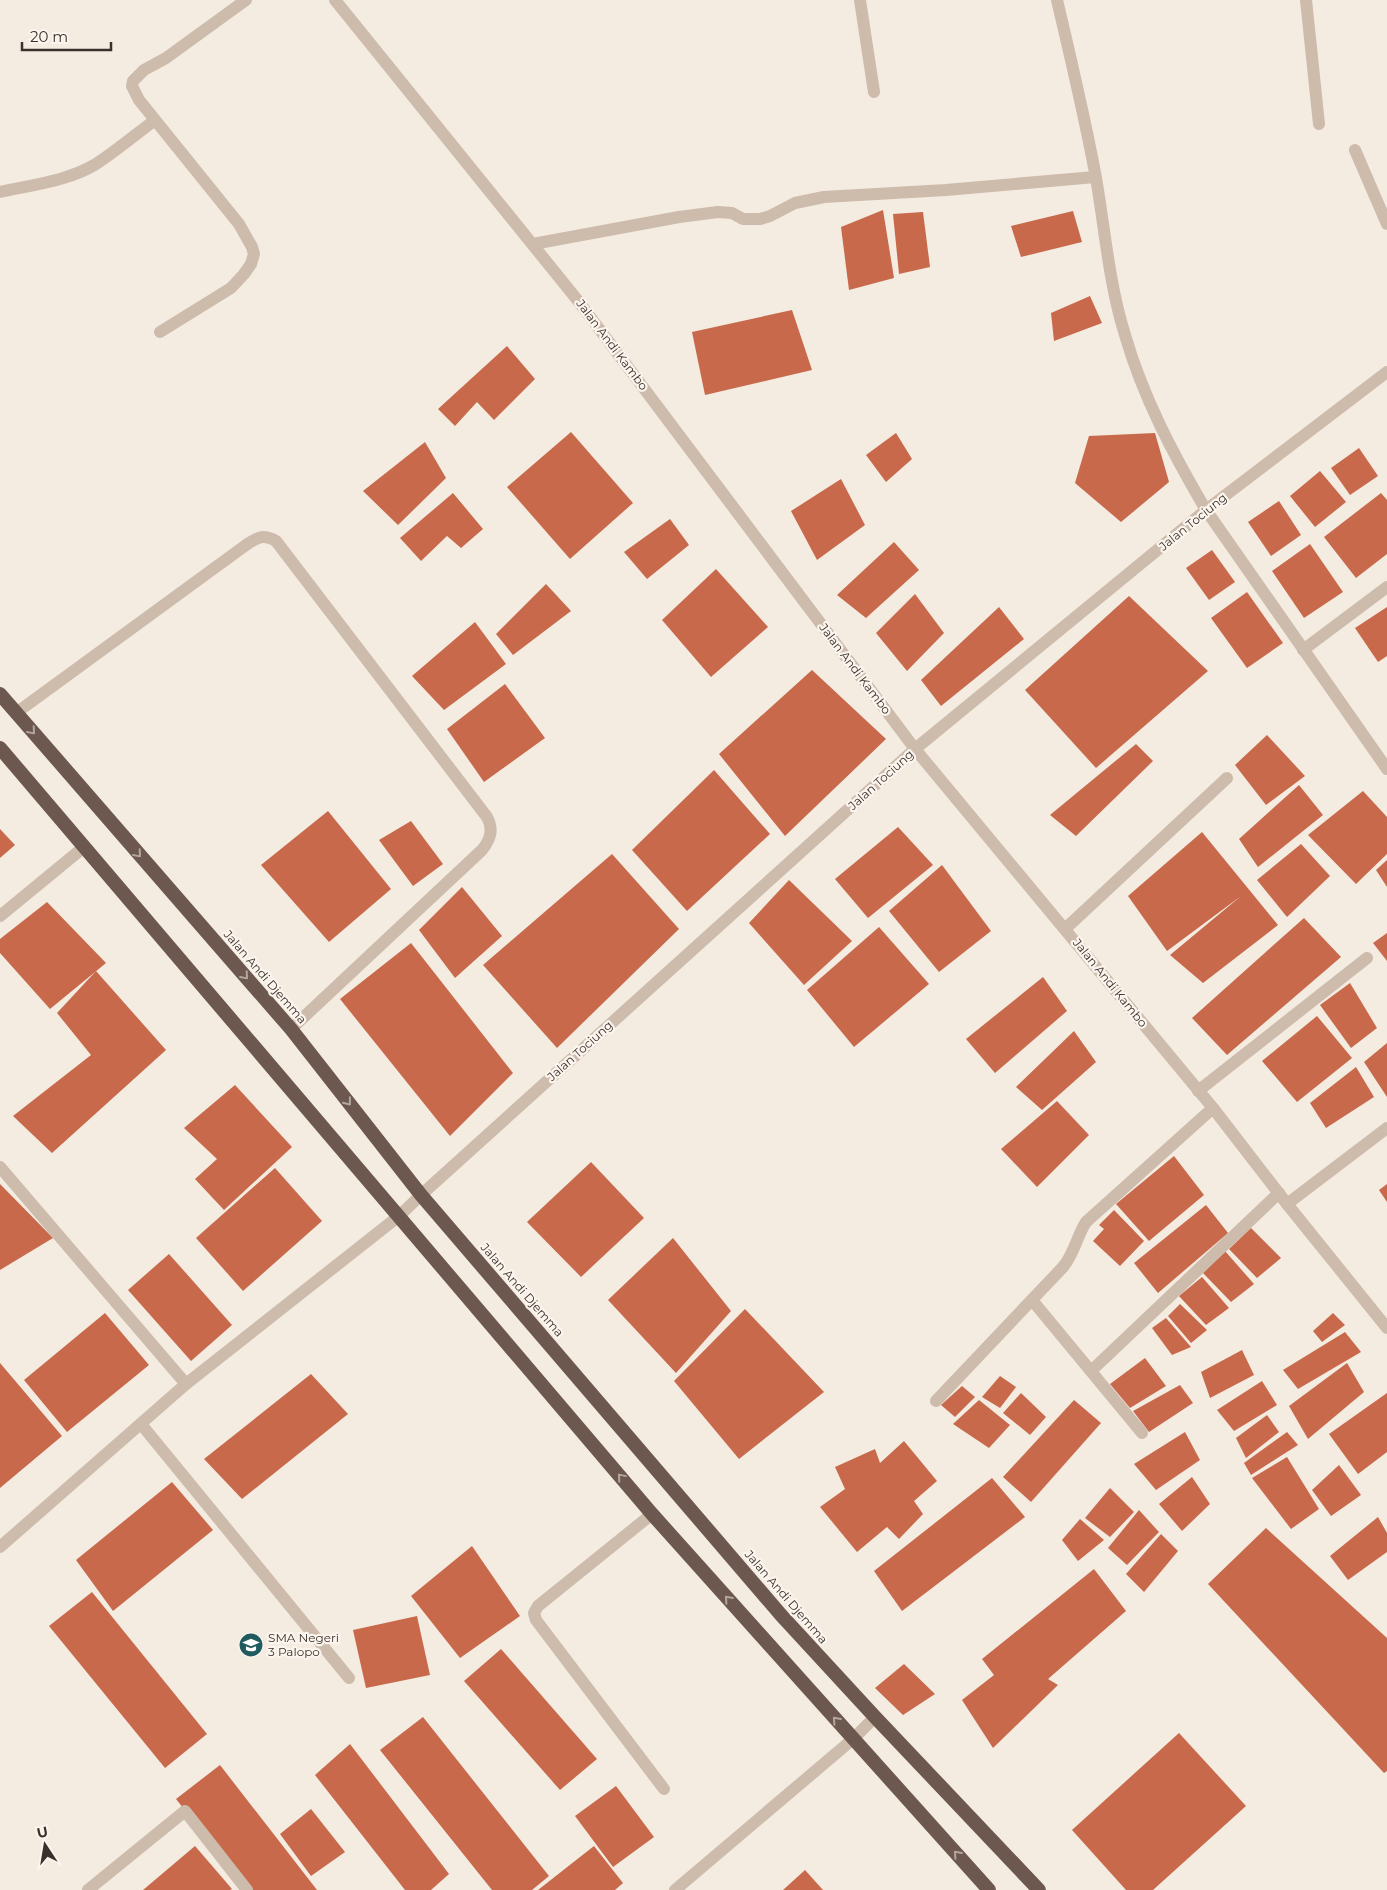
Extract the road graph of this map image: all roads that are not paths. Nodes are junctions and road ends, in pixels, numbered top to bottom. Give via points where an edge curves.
1 (246, 0) edge
2 (335, 0) edge
3 (860, 0) edge
4 (1057, 0) edge
5 (1306, 0) edge
6 (874, 92) dead end
7 (155, 120) junction
8 (1319, 124) dead end
9 (1355, 150) dead end
10 (1096, 177) junction
11 (0, 192) edge
12 (1387, 224) edge
13 (533, 244) junction
14 (160, 332) dead end
15 (1387, 372) edge
16 (1206, 510) junction
17 (1387, 587) edge
18 (1302, 650) junction
19 (0, 694) edge
20 (16, 713) junction
21 (0, 748) edge
22 (915, 749) junction
23 (1387, 769) edge
24 (1227, 778) dead end
25 (84, 847) junction
26 (0, 916) edge
27 (1065, 929) junction
28 (1368, 958) dead end
29 (291, 1029) junction
30 (1198, 1091) junction
31 (1213, 1108) junction
32 (1387, 1128) edge
33 (0, 1167) edge
34 (1279, 1193) junction
35 (421, 1195) junction
36 (1287, 1204) junction
37 (399, 1216) junction
38 (1032, 1300) junction
39 (1387, 1328) edge
40 (1091, 1371) junction
41 (186, 1384) junction
42 (936, 1401) dead end
43 (141, 1424) junction
44 (1142, 1433) dead end
45 (652, 1514) junction
46 (0, 1547) edge
47 (350, 1678) dead end
48 (875, 1717) junction
49 (853, 1739) junction
50 (664, 1789) dead end
51 (88, 1890) edge
52 (247, 1890) edge
53 (675, 1890) edge
54 (990, 1890) edge
55 (1039, 1890) edge

1 - 7 street via 166,58 144,70 133,81 139,100
2 - 13 street, Jalan Andi Kambo
3 - 6 street
4 - 10 street
5 - 8 street
7 - 11 street via 96,164 49,181
7 - 14 street via 238,224 254,254 244,274 231,288
9 - 12 street
10 - 13 street via 824,197 795,203 760,219 743,219 732,213 718,212
10 - 16 street via 1113,288 1124,334 1153,411
13 - 22 street, Jalan Andi Kambo
15 - 16 street, Jalan Tociung
16 - 18 street
16 - 22 street, Jalan Tociung
17 - 18 street
18 - 23 street
19 - 20 highway, Jalan Andi Djemma
20 -> 29 highway, Jalan Andi Djemma
20 - 29 street via 246,545 261,537 276,541 487,818 492,830 482,850
21 - 25 highway
22 - 27 street, Jalan Andi Kambo
22 - 35 street, Jalan Tociung
24 - 27 street
25 - 26 street
25 - 37 highway
27 - 30 street, Jalan Andi Kambo
28 - 30 street
29 -> 35 highway, Jalan Andi Djemma
30 - 31 street, Jalan Andi Kambo
31 - 34 street, Jalan Andi Kambo
31 - 38 street via 1086,1222 1069,1261
32 - 36 street
33 - 41 street
34 - 36 street, Jalan Andi Kambo
34 - 40 street
35 - 37 street, Jalan Tociung
35 - 48 highway, Jalan Andi Djemma via 781,1615
36 - 39 street, Jalan Andi Kambo
37 - 41 street, Jalan Tociung
45 -> 37 highway
38 - 40 street
38 - 42 street
40 - 44 street
41 - 43 street, Jalan Tociung
43 - 46 street, Jalan Tociung
43 - 47 street
49 -> 45 highway
45 - 50 street via 538,1606 534,1616
48 - 49 street
48 - 55 highway, Jalan Andi Djemma
49 - 53 street
54 -> 49 highway
51 - 52 street via 185,1811

